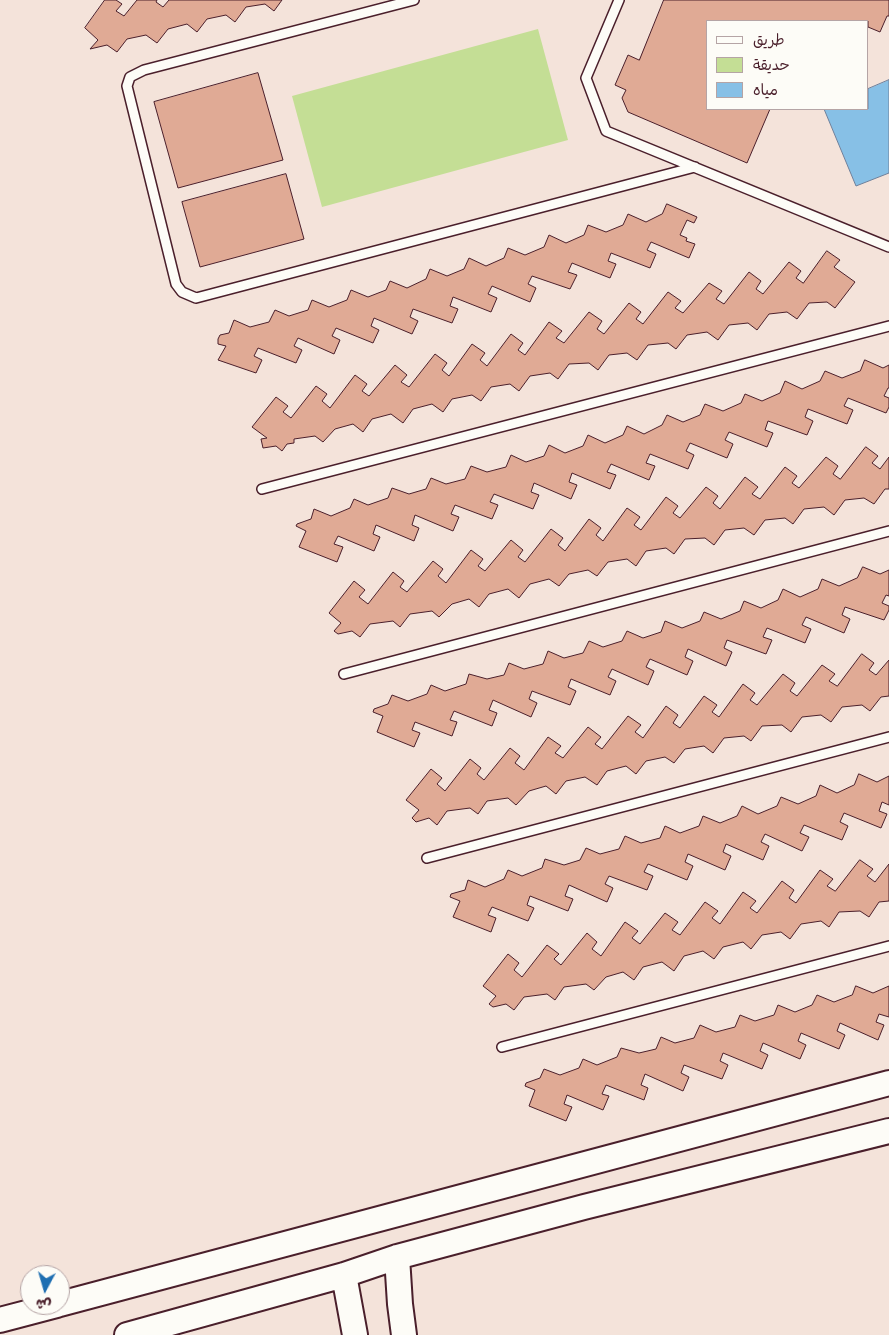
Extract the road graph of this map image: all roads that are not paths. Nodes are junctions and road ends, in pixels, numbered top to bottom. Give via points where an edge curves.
1 (414, 0) edge
2 (619, 0) edge
3 (695, 167) junction
4 (889, 247) edge
5 (889, 326) edge
6 (262, 489) dead end
7 (889, 531) edge
8 (344, 674) dead end
9 (889, 737) edge
10 (427, 858) dead end
11 (889, 946) edge
12 (502, 1047) dead end
13 (889, 1083) edge
14 (889, 1131) edge
15 (398, 1257) junction
16 (344, 1275) junction
17 (70, 1302) edge
18 (20, 1315) edge
19 (0, 1320) edge
20 (127, 1335) edge
21 (355, 1335) edge
22 (404, 1335) edge

1 - 3 lane via 144,70 130,77 127,86 129,96 176,284 182,292 196,298
2 - 3 lane via 586,78 606,131
3 - 4 lane
5 - 6 lane
7 - 8 lane
9 - 10 lane
11 - 12 lane
13 - 17 street
14 - 15 street
15 - 16 street
15 - 22 street
16 - 20 street
16 - 21 street
18 - 19 street

